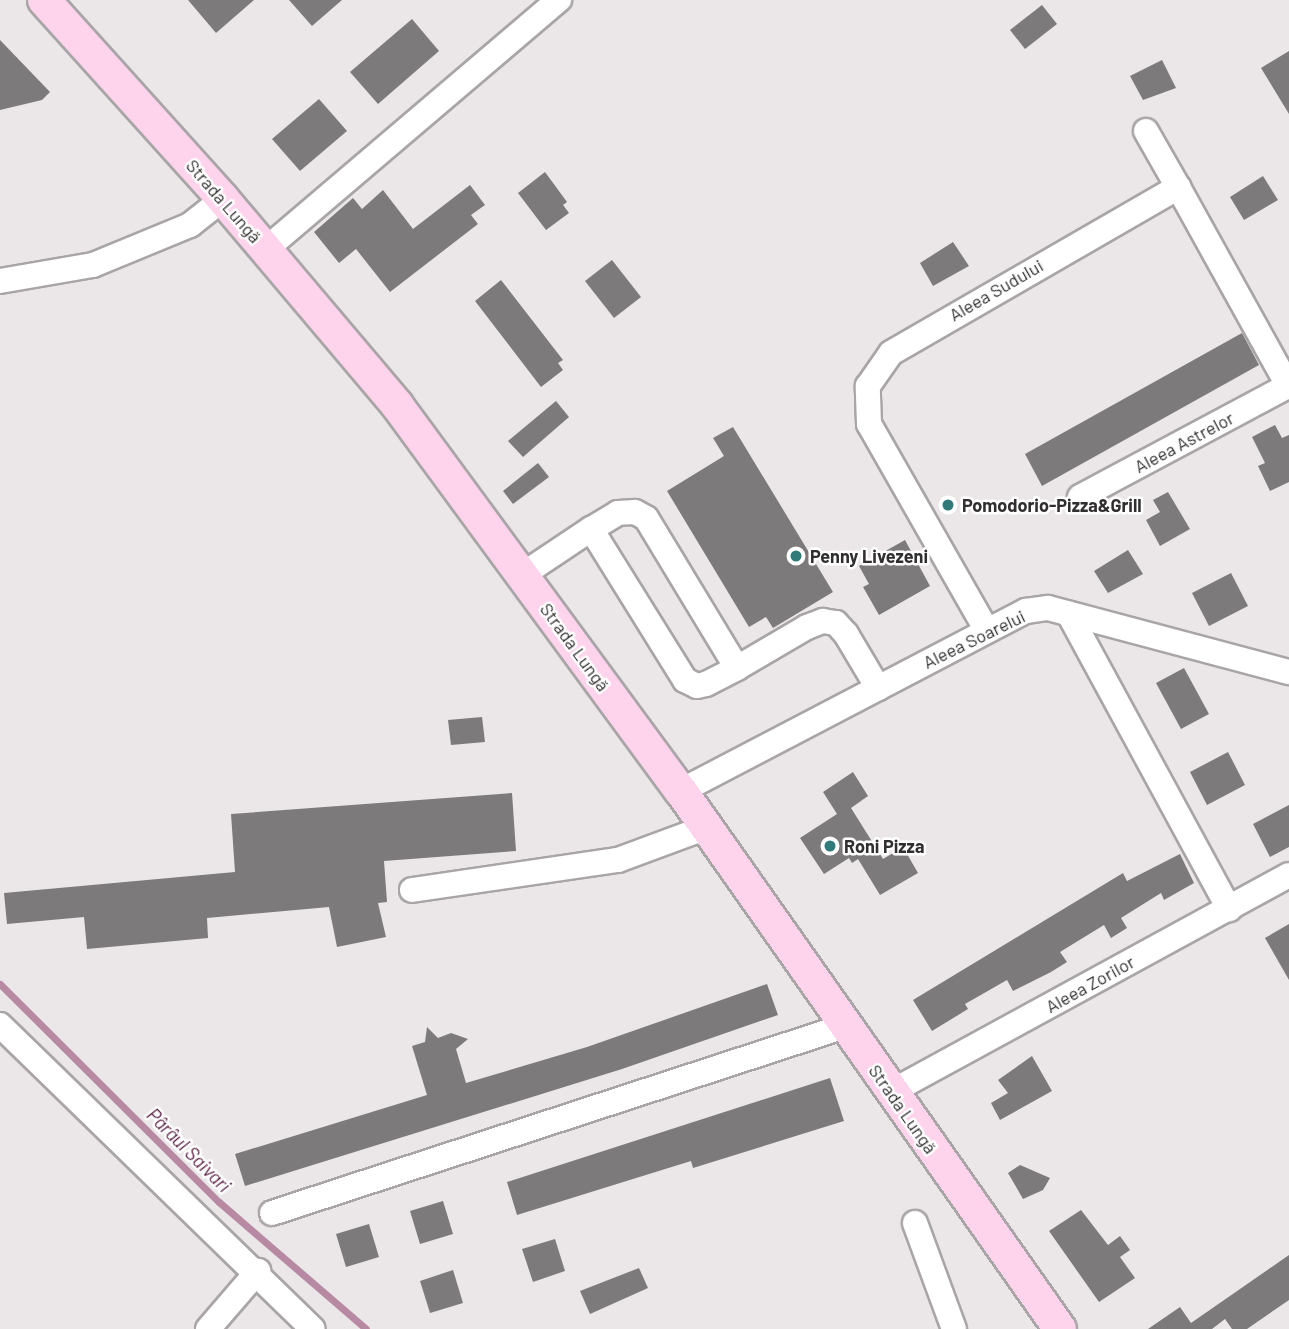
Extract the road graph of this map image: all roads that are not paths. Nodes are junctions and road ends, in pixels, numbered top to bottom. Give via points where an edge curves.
1 (44, 0) edge
2 (559, 0) edge
3 (1146, 131) dead end
4 (1178, 187) junction
5 (223, 199) junction
6 (266, 249) junction
7 (0, 281) edge
8 (1289, 387) edge
9 (1080, 498) dead end
10 (591, 529) junction
11 (522, 575) junction
12 (1069, 614) junction
13 (986, 629) junction
14 (737, 668) junction
15 (1289, 672) edge
16 (878, 688) junction
17 (681, 790) junction
18 (707, 827) junction
19 (1289, 875) edge
20 (412, 890) dead end
21 (1229, 909) junction
22 (0, 1025) edge
23 (845, 1027) junction
24 (891, 1093) junction
25 (272, 1213) dead end
26 (915, 1223) dead end
27 (258, 1272) junction
28 (1056, 1328) edge
29 (208, 1329) edge
30 (313, 1329) edge
31 (954, 1329) edge

1 - 5 main road, Strada Lungă
2 - 6 street
3 - 4 street
4 - 8 street
4 - 13 street, Aleea Sudului via 908,340 878,368 868,386 869,424 877,444
5 - 6 main road, Strada Lungă
5 - 7 street via 190,225 93,265
6 - 11 main road, Strada Lungă via 397,405
8 - 9 street, Aleea Astrelor
10 - 11 street
10 - 14 street via 685,680 697,687
10 - 14 street via 618,513 635,512 646,518
11 - 17 main road, Strada Lungă
12 - 13 street, Aleea Soarelui via 1048,608 1026,611
12 - 15 street, Aleea Soarelui
12 - 21 street
13 - 16 street, Aleea Soarelui
14 - 16 street via 807,626 836,623
16 - 17 street, Aleea Soarelui
17 - 18 main road, Strada Lungă
18 - 20 street via 618,860
18 - 23 main road, Strada Lungă
19 - 21 street, Aleea Zorilor
21 - 24 street, Aleea Zorilor
22 - 27 street
23 - 24 main road, Strada Lungă
23 - 25 street
24 - 28 main road, Strada Lungă
26 - 31 street
27 - 29 street
27 - 30 street

